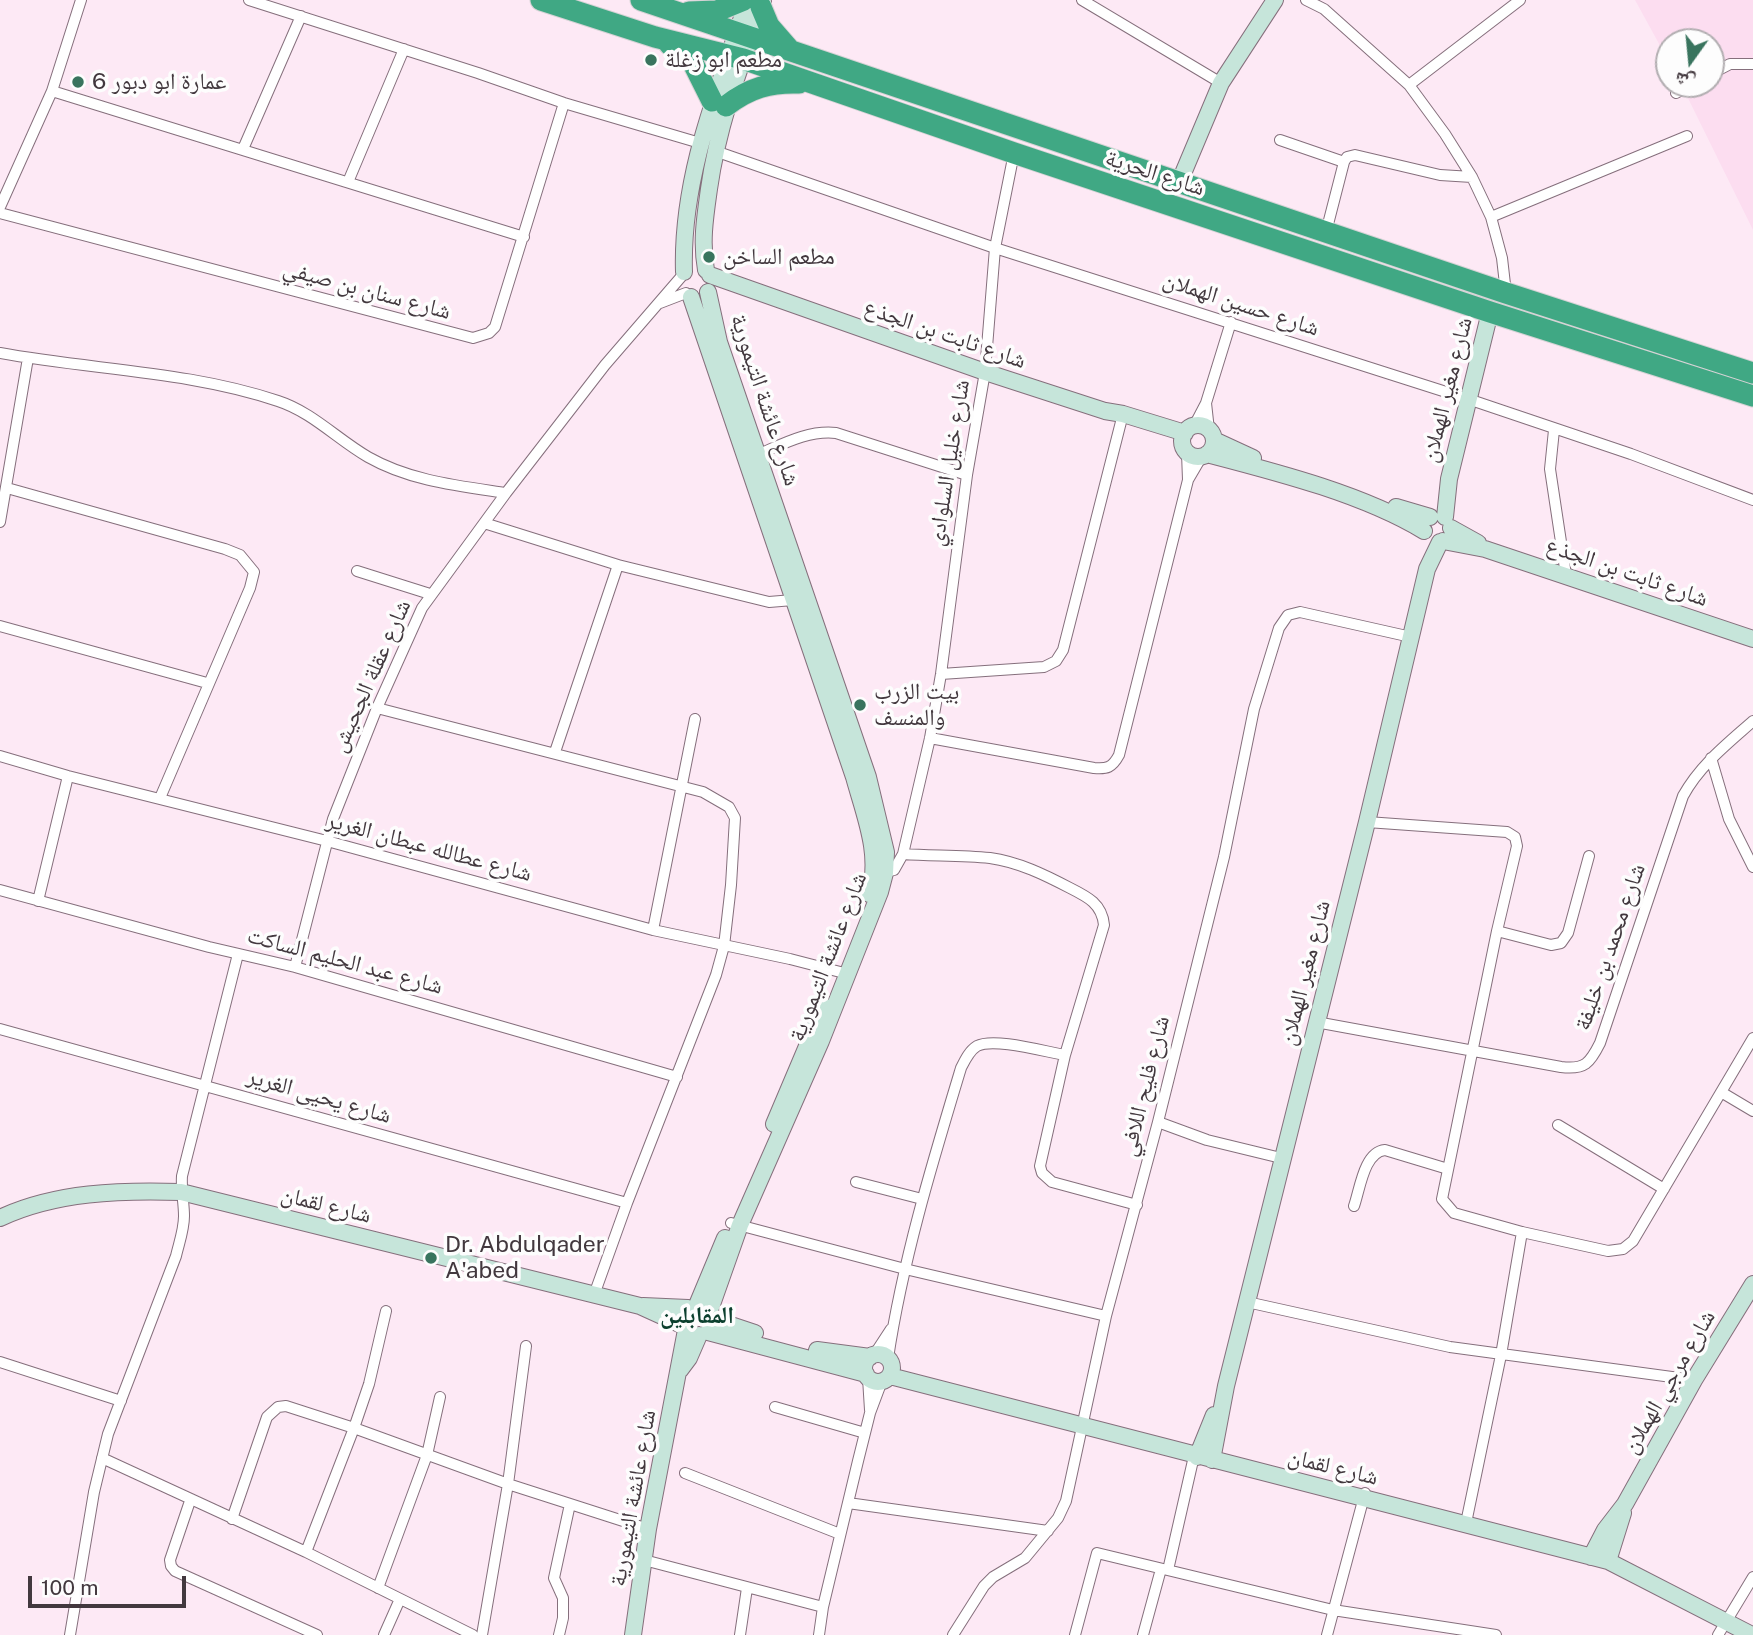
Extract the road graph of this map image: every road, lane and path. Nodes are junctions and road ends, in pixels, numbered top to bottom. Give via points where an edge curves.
1 (81, 0) edge
2 (249, 0) edge
3 (541, 0) edge
4 (641, 0) edge
5 (1082, 0) edge
6 (1275, 0) edge
7 (1306, 0) edge
8 (1520, 0) edge
9 (754, 2) edge
10 (1323, 4) edge
11 (676, 12) junction
12 (301, 16) junction
13 (743, 36) junction
14 (654, 37) junction
15 (404, 49) junction
16 (793, 53) junction
17 (736, 57) junction
18 (1753, 64) edge
19 (1725, 67) edge
20 (813, 83) junction
21 (1221, 83) junction
22 (1409, 85) junction
23 (51, 91) junction
24 (564, 103) junction
25 (719, 103) junction
26 (1687, 136) dead end
27 (1280, 140) dead end
28 (707, 147) junction
29 (243, 149) junction
30 (1014, 153) junction
31 (1345, 162) junction
32 (1472, 177) junction
33 (348, 182) junction
34 (1179, 183) junction
35 (0, 207) edge
36 (0, 213) edge
37 (1491, 217) junction
38 (1326, 232) junction
39 (524, 237) junction
40 (995, 248) junction
41 (709, 281) junction
42 (686, 285) junction
43 (1506, 293) junction
44 (657, 304) junction
45 (1490, 312) junction
46 (1231, 323) junction
47 (0, 353) edge
48 (29, 358) junction
49 (1752, 369) edge
50 (985, 372) junction
51 (1753, 396) edge
52 (1468, 399) junction
53 (1121, 417) junction
54 (1554, 430) junction
55 (1197, 442) junction
56 (757, 454) junction
57 (967, 475) junction
58 (7, 488) junction
59 (506, 493) junction
60 (1753, 500) edge
61 (0, 522) edge
62 (484, 523) junction
63 (1437, 528) junction
64 (618, 565) junction
65 (357, 571) dead end
66 (1566, 575) junction
67 (430, 594) junction
68 (793, 600) junction
69 (0, 626) edge
70 (1410, 637) junction
71 (1753, 639) edge
72 (941, 674) junction
73 (207, 683) junction
74 (377, 708) junction
75 (695, 719) dead end
76 (1753, 721) edge
77 (930, 738) junction
78 (555, 752) junction
79 (0, 756) edge
80 (1711, 758) junction
81 (68, 776) junction
82 (683, 786) junction
83 (160, 798) junction
84 (1367, 822) junction
85 (327, 841) junction
86 (903, 855) junction
87 (1589, 856) dead end
88 (1753, 867) edge
89 (880, 873) junction
90 (0, 890) edge
91 (38, 901) junction
92 (653, 930) junction
93 (1497, 931) junction
94 (724, 946) junction
95 (238, 954) junction
96 (295, 967) junction
97 (843, 973) junction
98 (1316, 1022) junction
99 (0, 1029) edge
100 (1753, 1038) edge
101 (1473, 1051) junction
102 (1065, 1055) junction
103 (677, 1077) junction
104 (205, 1086) junction
105 (1721, 1092) junction
106 (1753, 1111) edge
107 (1158, 1122) junction
108 (1558, 1125) dead end
109 (1282, 1158) junction
110 (1448, 1169) junction
111 (856, 1182) dead end
112 (1664, 1189) junction
113 (181, 1192) junction
114 (922, 1199) junction
115 (626, 1203) junction
116 (1137, 1205) junction
117 (1354, 1206) dead end
118 (0, 1218) edge
119 (735, 1224) junction
120 (1522, 1232) junction
121 (905, 1269) junction
122 (1753, 1284) edge
123 (594, 1295) junction
124 (1247, 1302) junction
125 (386, 1311) dead end
126 (1106, 1316) junction
127 (698, 1321) junction
128 (526, 1346) dead end
129 (1501, 1355) junction
130 (0, 1362) edge
131 (879, 1368) junction
132 (1694, 1380) junction
133 (440, 1397) dead end
134 (121, 1401) junction
135 (775, 1407) dead end
136 (1082, 1421) junction
137 (354, 1428) junction
138 (865, 1433) junction
139 (1203, 1454) junction
140 (427, 1455) junction
141 (102, 1458) junction
142 (685, 1473) dead end
143 (508, 1485) junction
144 (1365, 1495) junction
145 (190, 1501) junction
146 (848, 1503) junction
147 (570, 1504) junction
148 (232, 1519) junction
149 (1466, 1519) junction
150 (648, 1529) junction
151 (1048, 1531) junction
152 (840, 1534) junction
153 (306, 1552) junction
154 (1601, 1556) junction
155 (644, 1560) junction
156 (1165, 1569) junction
157 (1753, 1577) edge
158 (378, 1588) junction
159 (747, 1588) junction
160 (400, 1598) junction
161 (823, 1607) junction
162 (1333, 1610) junction
163 (1728, 1616) junction
164 (1753, 1626) edge
165 (70, 1635) edge
166 (317, 1635) edge
167 (384, 1635) edge
168 (473, 1635) edge
169 (482, 1635) edge
170 (559, 1635) edge
171 (633, 1635) edge
172 (740, 1635) edge
173 (819, 1635) edge
174 (953, 1635) edge
175 (1075, 1635) edge
176 (1143, 1635) edge
177 (1327, 1635) edge
178 (1496, 1635) edge
179 (1718, 1635) edge
180 (1752, 1635) edge

1 - 23 street
2 - 12 street, شارع حسين الهملان
3 - 14 highway, شارع الحرية
4 - 11 highway, شارع الحرية
5 - 21 street
6 - 21 street
7 - 10 street
8 - 22 street
9 - 11 highway via 705,13
9 - 13 street
9 - 16 highway
10 - 22 street
11 - 13 highway, شارع الحرية
12 - 15 street, شارع حسين الهملان
12 - 29 street
13 - 16 highway, شارع الحرية
13 - 17 street
14 - 17 highway, شارع الحرية
14 - 25 highway via 680,49 692,61
15 - 24 street, شارع حسين الهملان
15 - 33 street
16 - 34 highway, شارع الحرية
17 - 20 highway, شارع الحرية
17 - 25 street
18 - 19 street
20 - 25 highway via 761,86
20 - 30 highway, شارع الحرية
21 - 34 street
22 - 32 street
23 - 29 street
23 - 35 street
24 - 28 street, شارع حسين الهملان
24 - 39 street, شارع سنان بن صيفي
25 - 28 street
26 - 37 street
27 - 31 street
28 - 40 street, شارع حسين الهملان
28 - 41 street, شارع عائشة التيمورية via 703,249
28 - 42 street via 686,219
29 - 33 street
30 - 40 street, شارع خليل السلوادي
30 - 45 highway, شارع الحرية
31 - 32 street via 1355,155 1440,175
31 - 38 street
32 - 37 street
33 - 39 street
34 - 38 highway, شارع الحرية
36 - 39 street, شارع سنان بن صيفي via 473,338 495,327
37 - 43 street
38 - 43 highway, شارع الحرية
40 - 46 street, شارع حسين الهملان
40 - 50 street, شارع خليل السلوادي
41 - 42 street via 703,296
41 - 42 street via 695,266
41 - 50 street, شارع ثابت بن الجذع via 770,297
41 - 56 street, شارع عائشة التيمورية via 719,342
42 - 44 street, شارع عقلة الجحيش
42 - 44 street, شارع عقلة الجحيش
42 - 68 street, شارع عائشة التيمورية
43 - 49 highway, شارع الحرية
44 - 59 street, شارع عقلة الجحيش
45 - 51 highway, شارع الحرية
45 - 52 street, شارع مغير الهملان
46 - 52 street, شارع حسين الهملان
46 - 55 street
47 - 48 street
48 - 58 street
48 - 59 street via 245,391 315,419 385,466 441,483
50 - 53 street, شارع ثابت بن الجذع
50 - 57 street, شارع خليل السلوادي
52 - 54 street, شارع حسين الهملان
52 - 63 street, شارع مغير الهملان
53 - 55 street, شارع ثابت بن الجذع
53 - 72 street via 1063,650 1056,661 1044,667
54 - 60 street, شارع حسين الهملان
54 - 66 street via 1550,469
55 - 63 street, شارع ثابت بن الجذع
55 - 77 street via 1114,764 1108,769 1094,768
56 - 57 street via 810,434 836,433
56 - 89 street, شارع عائشة التيمورية via 868,777 887,862
57 - 72 street, شارع خليل السلوادي
58 - 61 street
58 - 73 street via 240,555 254,572 253,580
59 - 62 street, شارع عقلة الجحيش
62 - 64 street
62 - 67 street, شارع عقلة الجحيش
63 - 66 street, شارع ثابت بن الجذع
63 - 70 street, شارع مغير الهملان
64 - 68 street via 769,602
64 - 78 street
65 - 67 street
66 - 71 street, شارع ثابت بن الجذع
67 - 74 street, شارع عقلة الجحيش
68 - 89 street, شارع عائشة التيمورية via 854,777
69 - 73 street
70 - 84 street, شارع مغير الهملان
70 - 107 street, شارع فليح اللافي via 1300,612 1283,620 1254,709 1224,857
72 - 77 street, شارع خليل السلوادي
73 - 83 street
74 - 78 street
74 - 85 street, شارع عقلة الجحيش
75 - 82 street
76 - 80 street, شارع محمد بن خليفة
77 - 86 street, شارع خليل السلوادي
78 - 82 street
79 - 81 street, شارع عطالله عبطان الغرير
80 - 88 street via 1729,819
80 - 101 street, شارع محمد بن خليفة via 1683,796 1593,1058 1575,1069
81 - 83 street, شارع عطالله عبطان الغرير
81 - 91 street
82 - 92 street
82 - 94 street via 718,798 735,818
83 - 85 street, شارع عطالله عبطان الغرير
84 - 93 street via 1507,832 1515,837 1517,846
84 - 98 street, شارع مغير الهملان
85 - 92 street, شارع عطالله عبطان الغرير
85 - 96 street, شارع عقلة الجحيش
86 - 89 street via 894,870
86 - 102 street via 990,858 1041,873 1101,909 1104,925
87 - 93 street via 1568,933 1561,943 1551,945
89 - 97 street, شارع عائشة التيمورية
90 - 91 street, شارع عبد الحليم الساكت
91 - 95 street, شارع عبد الحليم الساكت
92 - 94 street, شارع عطالله عبطان الغرير
93 - 101 street
94 - 97 street, شارع عطالله عبطان الغرير
94 - 103 street
95 - 96 street, شارع عبد الحليم الساكت
95 - 104 street
96 - 103 street, شارع عبد الحليم الساكت
97 - 119 street, شارع عائشة التيمورية
98 - 101 street, شارع محمد بن خليفة
98 - 109 street, شارع مغير الهملان
99 - 104 street, شارع يحيى الغرير
100 - 105 street
101 - 110 street
102 - 114 street via 1000,1043 983,1044 969,1053
102 - 116 street via 1042,1173 1052,1182
103 - 115 street
104 - 113 street
104 - 115 street, شارع يحيى الغرير
105 - 106 street
105 - 112 street
107 - 109 street via 1207,1140
107 - 116 street, شارع فليح اللافي
108 - 112 street
109 - 124 street, شارع مغير الهملان
110 - 117 street via 1379,1151 1369,1161
110 - 120 street via 1441,1199 1450,1211
111 - 114 street
112 - 120 street via 1633,1241 1623,1249 1608,1251
113 - 118 street, شارع لقمان via 92,1195
113 - 123 street, شارع لقمان
113 - 134 street via 184,1214 176,1256
114 - 121 street
115 - 123 street
116 - 126 street, شارع فليح اللافي
119 - 121 street
119 - 127 street, شارع عائشة التيمورية
120 - 129 street
121 - 126 street
121 - 131 street
122 - 132 street, شارع مرجي الهملان
123 - 127 street, شارع لقمان
124 - 129 street
124 - 139 street, شارع مغير الهملان
125 - 137 street
126 - 136 street, شارع فليح اللافي
127 - 131 street, شارع لقمان
127 - 150 street, شارع عائشة التيمورية via 680,1353
128 - 143 street
129 - 132 street
129 - 149 street
130 - 134 street
131 - 136 street, شارع لقمان
131 - 138 street
132 - 154 street, شارع مرجي الهملان
133 - 140 street
134 - 141 street
135 - 138 street
136 - 139 street, شارع لقمان
136 - 151 street, شارع فليح اللافي via 1066,1501
137 - 140 street
137 - 148 street via 297,1408 272,1410
137 - 153 street
138 - 146 street
139 - 144 street, شارع لقمان
139 - 156 street
140 - 143 street
140 - 158 street
141 - 145 street
141 - 165 street
142 - 152 street
143 - 147 street
143 - 169 street
144 - 149 street, شارع لقمان
144 - 162 street
145 - 148 street
145 - 166 street via 170,1560 175,1571
146 - 151 street
146 - 152 street
147 - 150 street
147 - 170 street via 554,1578 563,1598
148 - 153 street
149 - 154 street, شارع لقمان
150 - 155 street, شارع عائشة التيمورية
151 - 174 street, شارع فليح اللافي via 1025,1558 984,1586
152 - 161 street
153 - 158 street
154 - 163 street, شارع لقمان
155 - 159 street
155 - 171 street, شارع عائشة التيمورية
156 - 162 street
156 - 175 street via 1097,1553
156 - 176 street
157 - 163 street
158 - 160 street
159 - 161 street
159 - 172 street
160 - 167 street
160 - 168 street
161 - 173 street
162 - 177 street
162 - 178 street
163 - 164 street, شارع لقمان
163 - 179 street
163 - 180 street, شارع لقمان

